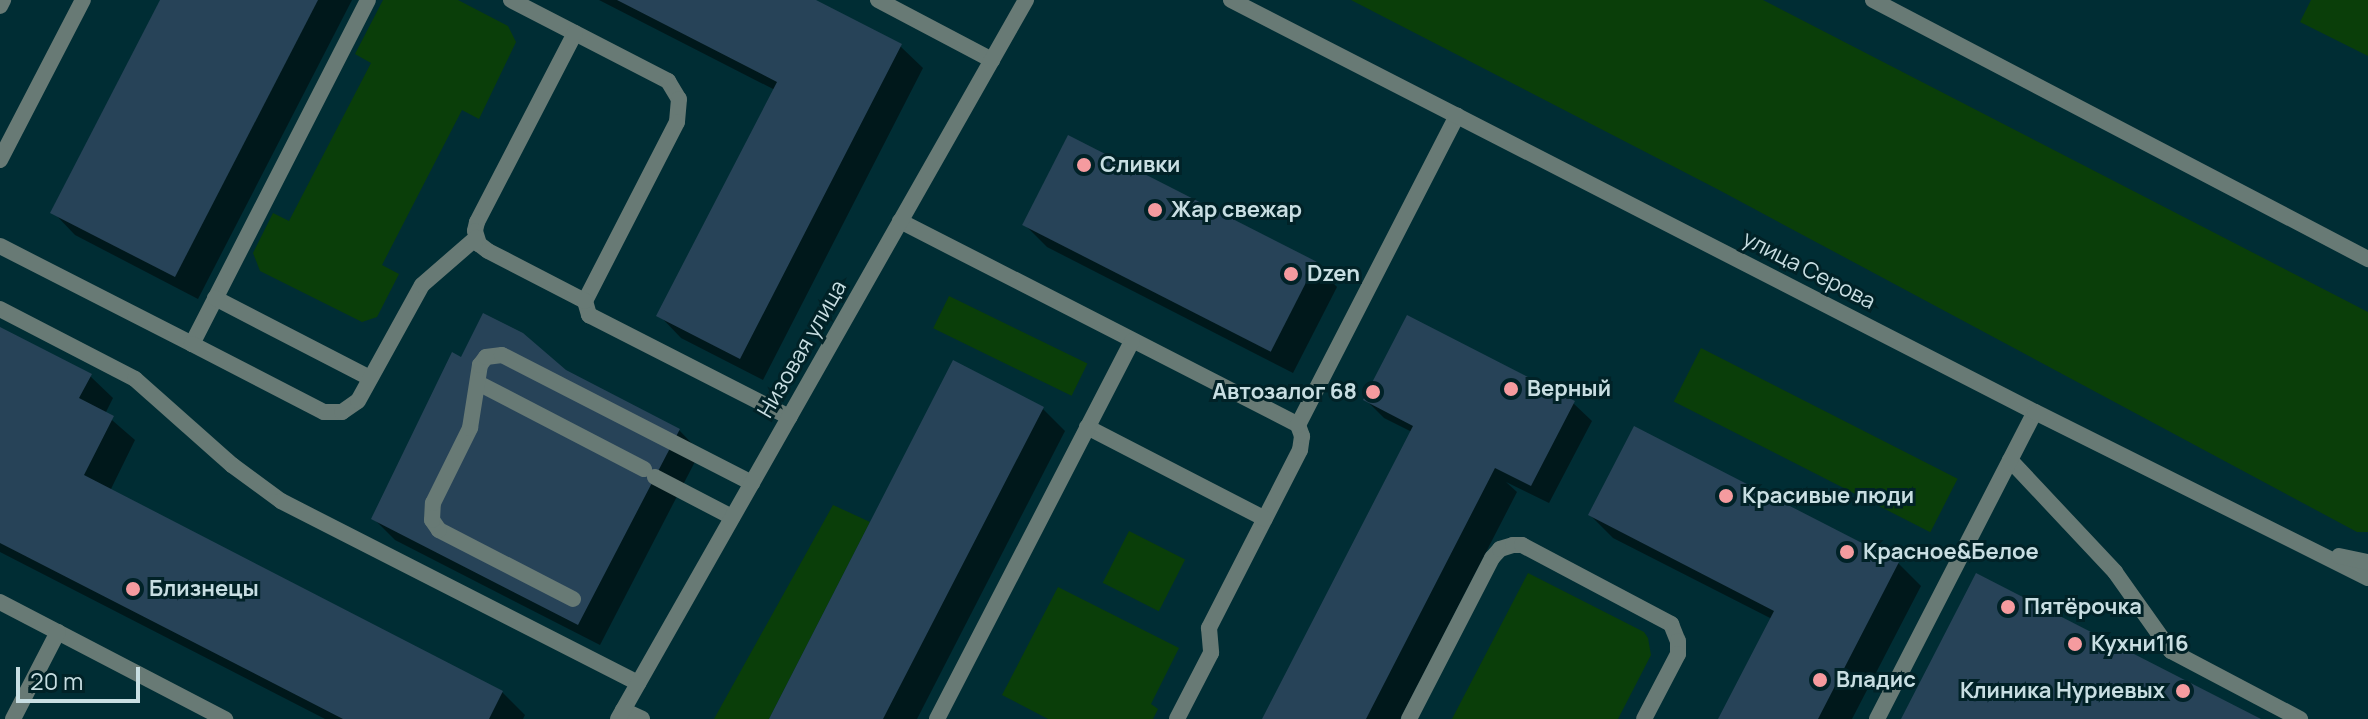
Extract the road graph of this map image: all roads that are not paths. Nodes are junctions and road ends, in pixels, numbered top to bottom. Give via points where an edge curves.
1 (3, 0) edge
2 (83, 0) edge
3 (368, 0) edge
4 (511, 0) edge
5 (878, 0) edge
6 (1026, 0) edge
7 (1231, 0) edge
8 (1873, 0) edge
9 (0, 6) edge
10 (575, 33) junction
11 (992, 60) junction
12 (1457, 116) junction
13 (0, 160) edge
14 (900, 221) junction
15 (476, 238) junction
16 (0, 246) edge
17 (2368, 259) edge
18 (215, 298) junction
19 (585, 301) junction
20 (0, 309) edge
21 (1132, 341) junction
22 (192, 344) junction
23 (370, 378) junction
24 (478, 383) junction
25 (2035, 412) junction
26 (789, 417) junction
27 (1298, 425) junction
28 (1087, 427) junction
29 (2010, 460) junction
30 (752, 483) junction
31 (732, 517) junction
32 (1265, 519) junction
33 (2318, 551) junction
34 (2368, 562) edge
35 (2368, 578) edge
36 (573, 599) dead end
37 (0, 602) edge
38 (58, 632) junction
39 (638, 683) junction
40 (621, 714) edge
41 (13, 719) edge
42 (225, 719) edge
43 (642, 719) edge
44 (937, 719) edge
45 (1177, 719) edge
46 (1409, 719) edge
47 (1644, 719) edge
48 (1877, 719) edge
49 (2300, 719) edge

1 - 9 street
2 - 13 street
3 - 18 street
4 - 10 street
5 - 11 street
6 - 11 street, Низовая улица
7 - 12 street, улица Серова
8 - 17 street
10 - 15 street via 477,222
10 - 19 street via 668,81 680,106 677,122
11 - 14 street, Низовая улица
12 - 25 street, улица Серова
12 - 27 street
14 - 21 street
14 - 26 street, Низовая улица
15 - 19 street via 488,251
15 - 23 street via 413,296
16 - 22 street
18 - 22 street
18 - 23 street
19 - 26 street via 595,318
20 - 39 street via 135,379 281,501
21 - 27 street
21 - 28 street
22 - 23 street via 333,414 351,408
24 - 30 street via 483,361 491,354 502,355
24 - 31 street
24 - 36 street via 470,428 433,503 432,520 439,530
25 - 29 street
25 - 33 street, улица Серова
26 - 30 street, Низовая улица
27 - 32 street via 1300,450
28 - 32 street
28 - 44 street
29 - 48 street
29 - 49 street via 2115,572 2171,651
30 - 31 street, Низовая улица
31 - 39 street, Низовая улица
32 - 45 street via 1209,628 1211,653
33 - 34 street
33 - 35 street, улица Серова
37 - 38 street
38 - 41 street
38 - 42 street
39 - 40 street, Низовая улица
40 - 43 street
46 - 47 street via 1492,558 1513,545 1526,547 1671,624 1678,654

